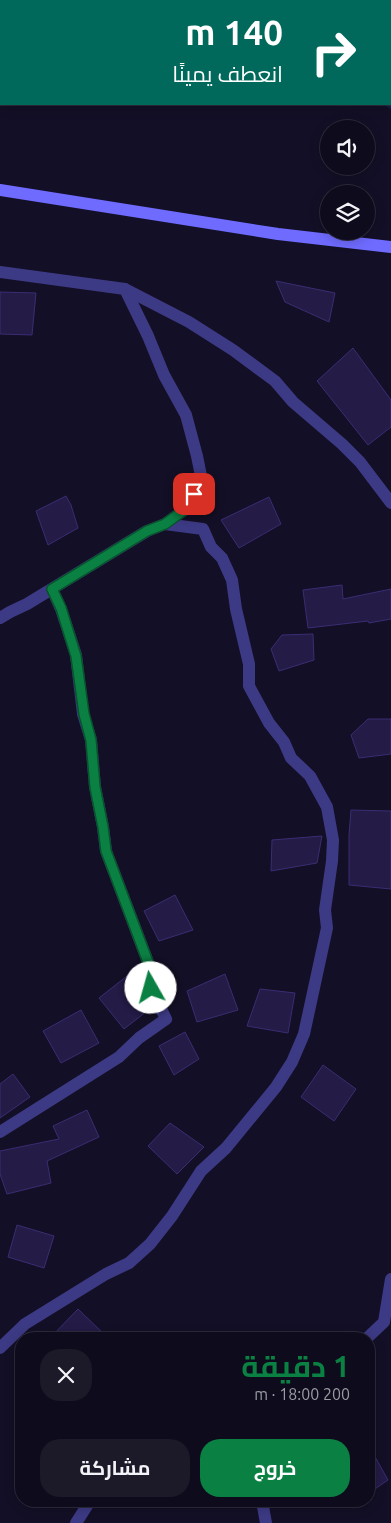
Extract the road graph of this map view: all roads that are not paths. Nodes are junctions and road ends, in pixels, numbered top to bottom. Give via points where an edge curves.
1 (0, 190) edge
2 (391, 247) edge
3 (0, 272) edge
4 (125, 289) junction
5 (391, 503) edge
6 (165, 524) junction
7 (52, 589) junction
8 (0, 618) edge
9 (0, 1132) edge
10 (391, 1279) edge
11 (17, 1332) edge
12 (373, 1332) edge
13 (15, 1334) edge
14 (0, 1348) edge
15 (86, 1507) edge
16 (263, 1507) edge
17 (76, 1523) edge
18 (266, 1523) edge

1 - 2 main road via 278,234
3 - 4 street
4 - 5 street via 189,322 275,381 293,402 360,462
4 - 6 street via 186,415 202,481 187,508
6 - 7 street via 147,531
6 - 11 street via 203,530 211,547 222,558 232,580 249,664 249,686 291,758 310,776 327,807 333,840 325,910 327,928 304,1034 276,1087 226,1148 201,1171 150,1244 129,1263 106,1274
7 - 8 street
7 - 9 street via 76,656 106,851 148,962 151,988 166,1019 119,1057
10 - 12 street via 384,1322
13 - 14 street
15 - 17 street
16 - 18 street

